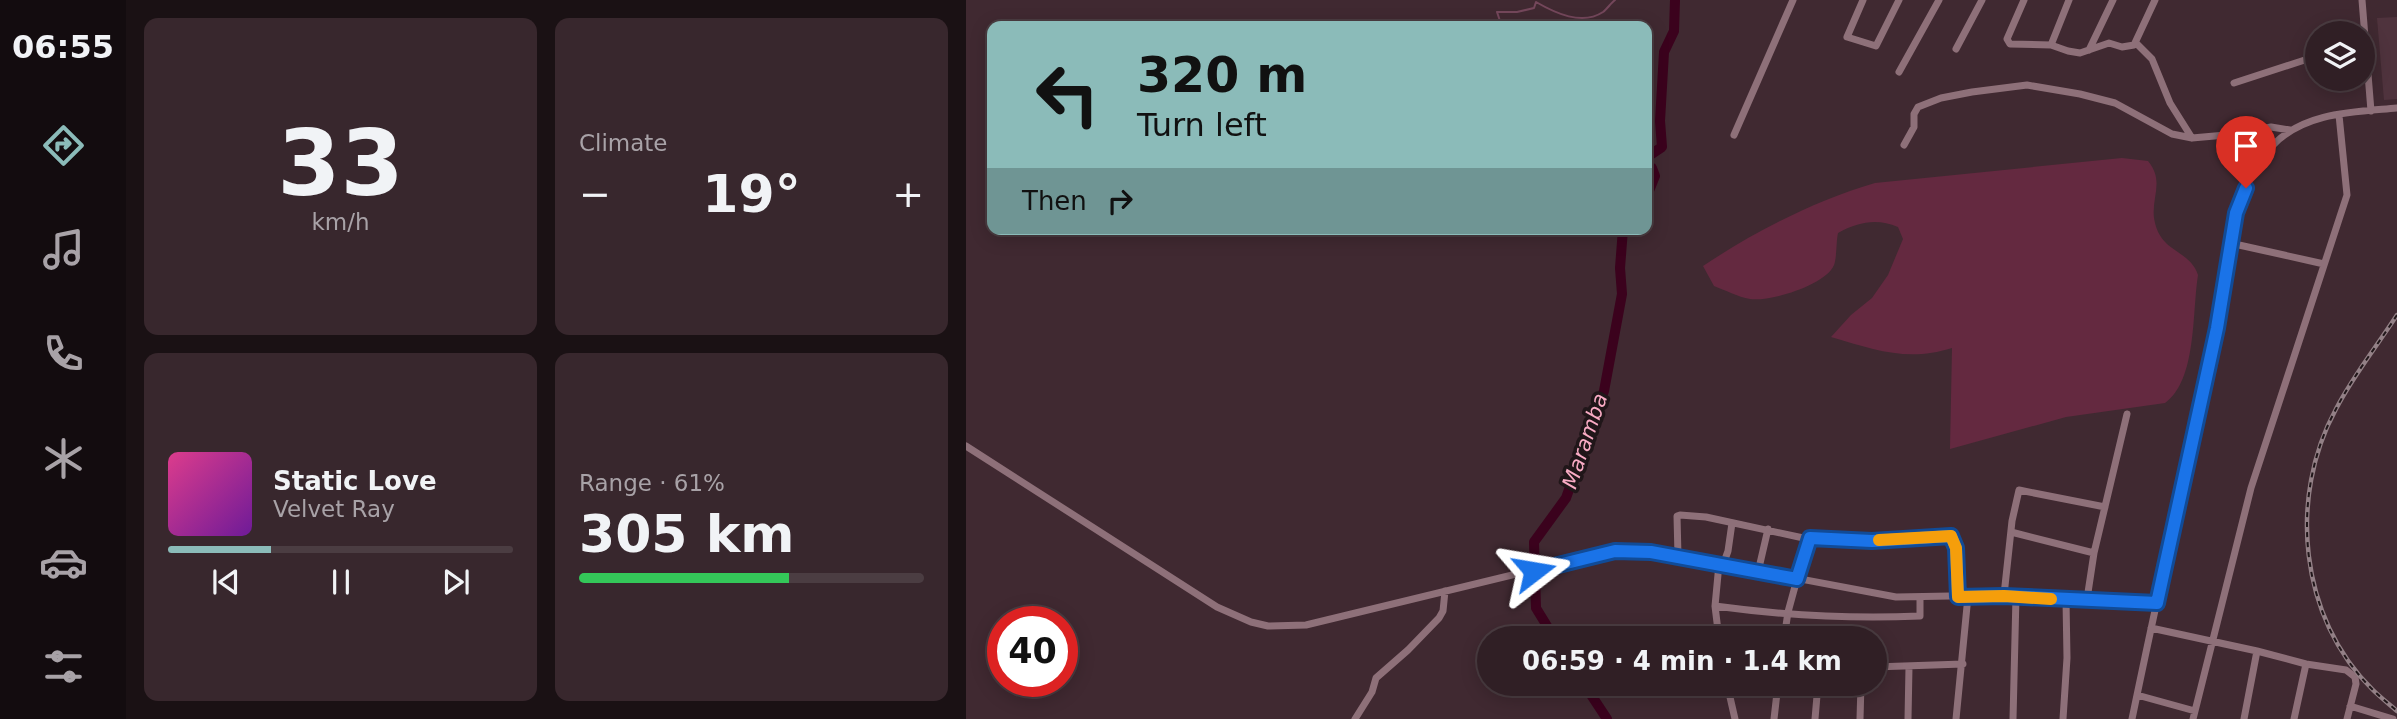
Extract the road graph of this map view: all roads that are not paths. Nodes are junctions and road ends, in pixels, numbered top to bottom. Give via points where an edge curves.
1 (1793, 0) edge
2 (1863, 0) edge
3 (1899, 0) edge
4 (1939, 0) edge
5 (1982, 0) edge
6 (2024, 0) edge
7 (2069, 0) edge
8 (2113, 0) edge
9 (2155, 0) edge
10 (2362, 0) edge
11 (2363, 21) edge
12 (2136, 43) junction
13 (2051, 45) junction
14 (1956, 49) dead end
15 (2089, 50) junction
16 (2305, 60) edge
17 (1899, 72) dead end
18 (2234, 83) dead end
19 (2369, 91) edge
20 (2397, 108) edge
21 (2371, 111) junction
22 (2339, 115) junction
23 (2290, 131) junction
24 (1734, 135) dead end
25 (2192, 138) junction
26 (1903, 145) dead end
27 (2230, 243) junction
28 (2324, 264) junction
29 (2127, 414) dead end
30 (966, 446) edge
31 (2105, 507) junction
32 (1732, 523) junction
33 (1768, 529) junction
34 (2011, 532) junction
35 (1808, 539) junction
36 (2094, 553) junction
37 (1678, 556) junction
38 (1721, 564) junction
39 (1758, 572) junction
40 (1797, 579) junction
41 (1445, 591) junction
42 (1968, 596) junction
43 (2004, 596) junction
44 (2016, 596) junction
45 (1920, 597) junction
46 (1958, 597) junction
47 (2066, 600) junction
48 (2087, 600) junction
49 (2157, 603) junction
50 (1715, 606) junction
51 (1788, 612) junction
52 (1717, 626) edge
53 (1786, 626) edge
54 (2151, 628) junction
55 (2212, 641) junction
56 (2258, 651) junction
57 (1963, 664) junction
58 (2306, 664) junction
59 (1887, 667) edge
60 (1909, 667) junction
61 (2137, 695) junction
62 (1730, 696) edge
63 (1777, 696) edge
64 (1817, 696) edge
65 (1861, 696) edge
66 (2350, 706) junction
67 (2194, 715) edge
68 (1355, 719) edge
69 (1735, 719) edge
70 (1774, 719) edge
71 (1815, 719) edge
72 (1860, 719) edge
73 (1908, 719) edge
74 (1956, 719) edge
75 (2013, 719) edge
76 (2063, 719) edge
77 (2132, 719) edge
78 (2244, 719) edge
79 (2294, 719) edge
80 (2347, 719) edge
81 (2393, 719) edge

1 - 24 street
2 - 3 street via 1847,37 1876,46
4 - 17 street
5 - 14 street
6 - 13 street via 2007,42
7 - 13 street
8 - 15 street
9 - 12 street
10 - 11 street
12 - 15 street via 2130,47 2109,43
12 - 25 street via 2152,59 2170,103
13 - 15 street via 2075,53
16 - 18 street
19 - 21 street
20 - 21 street
21 - 22 street
22 - 23 street
22 - 28 street via 2347,195
23 - 25 street via 2271,127
23 - 27 street via 2257,166 2236,213
25 - 26 street via 2172,134 2115,103 2027,85 1941,98 1919,107
27 - 28 street
27 - 49 street via 2217,328
28 - 55 street via 2256,470
29 - 31 street
30 - 41 street via 1217,607 1251,622 1284,627 1315,624
31 - 34 street via 2019,489
31 - 36 street
32 - 33 street
32 - 37 street via 1677,516
32 - 38 street
33 - 35 street
33 - 39 street
34 - 36 street
34 - 43 street
35 - 40 street
35 - 46 street via 1951,536 1956,548
36 - 48 street
37 - 38 street
37 - 41 street via 1615,551
38 - 39 street
38 - 50 street
39 - 40 street
40 - 45 street via 1872,594
40 - 51 street
41 - 68 street via 1439,618 1376,678
42 - 43 street
42 - 46 street
42 - 57 street
43 - 44 street
44 - 47 street
44 - 75 street
45 - 46 street
45 - 51 street via 1920,616
47 - 48 street
47 - 76 street
48 - 49 street
49 - 54 street
50 - 51 street
50 - 52 street
51 - 53 street
54 - 55 street
54 - 61 street
55 - 56 street
55 - 67 street
56 - 58 street
56 - 78 street
57 - 60 street
57 - 74 street
58 - 66 street via 2339,668 2355,677
58 - 79 street
59 - 60 street
60 - 73 street
61 - 67 street
61 - 77 street
62 - 69 street
63 - 70 street
64 - 71 street
65 - 72 street
66 - 80 street
66 - 81 street

